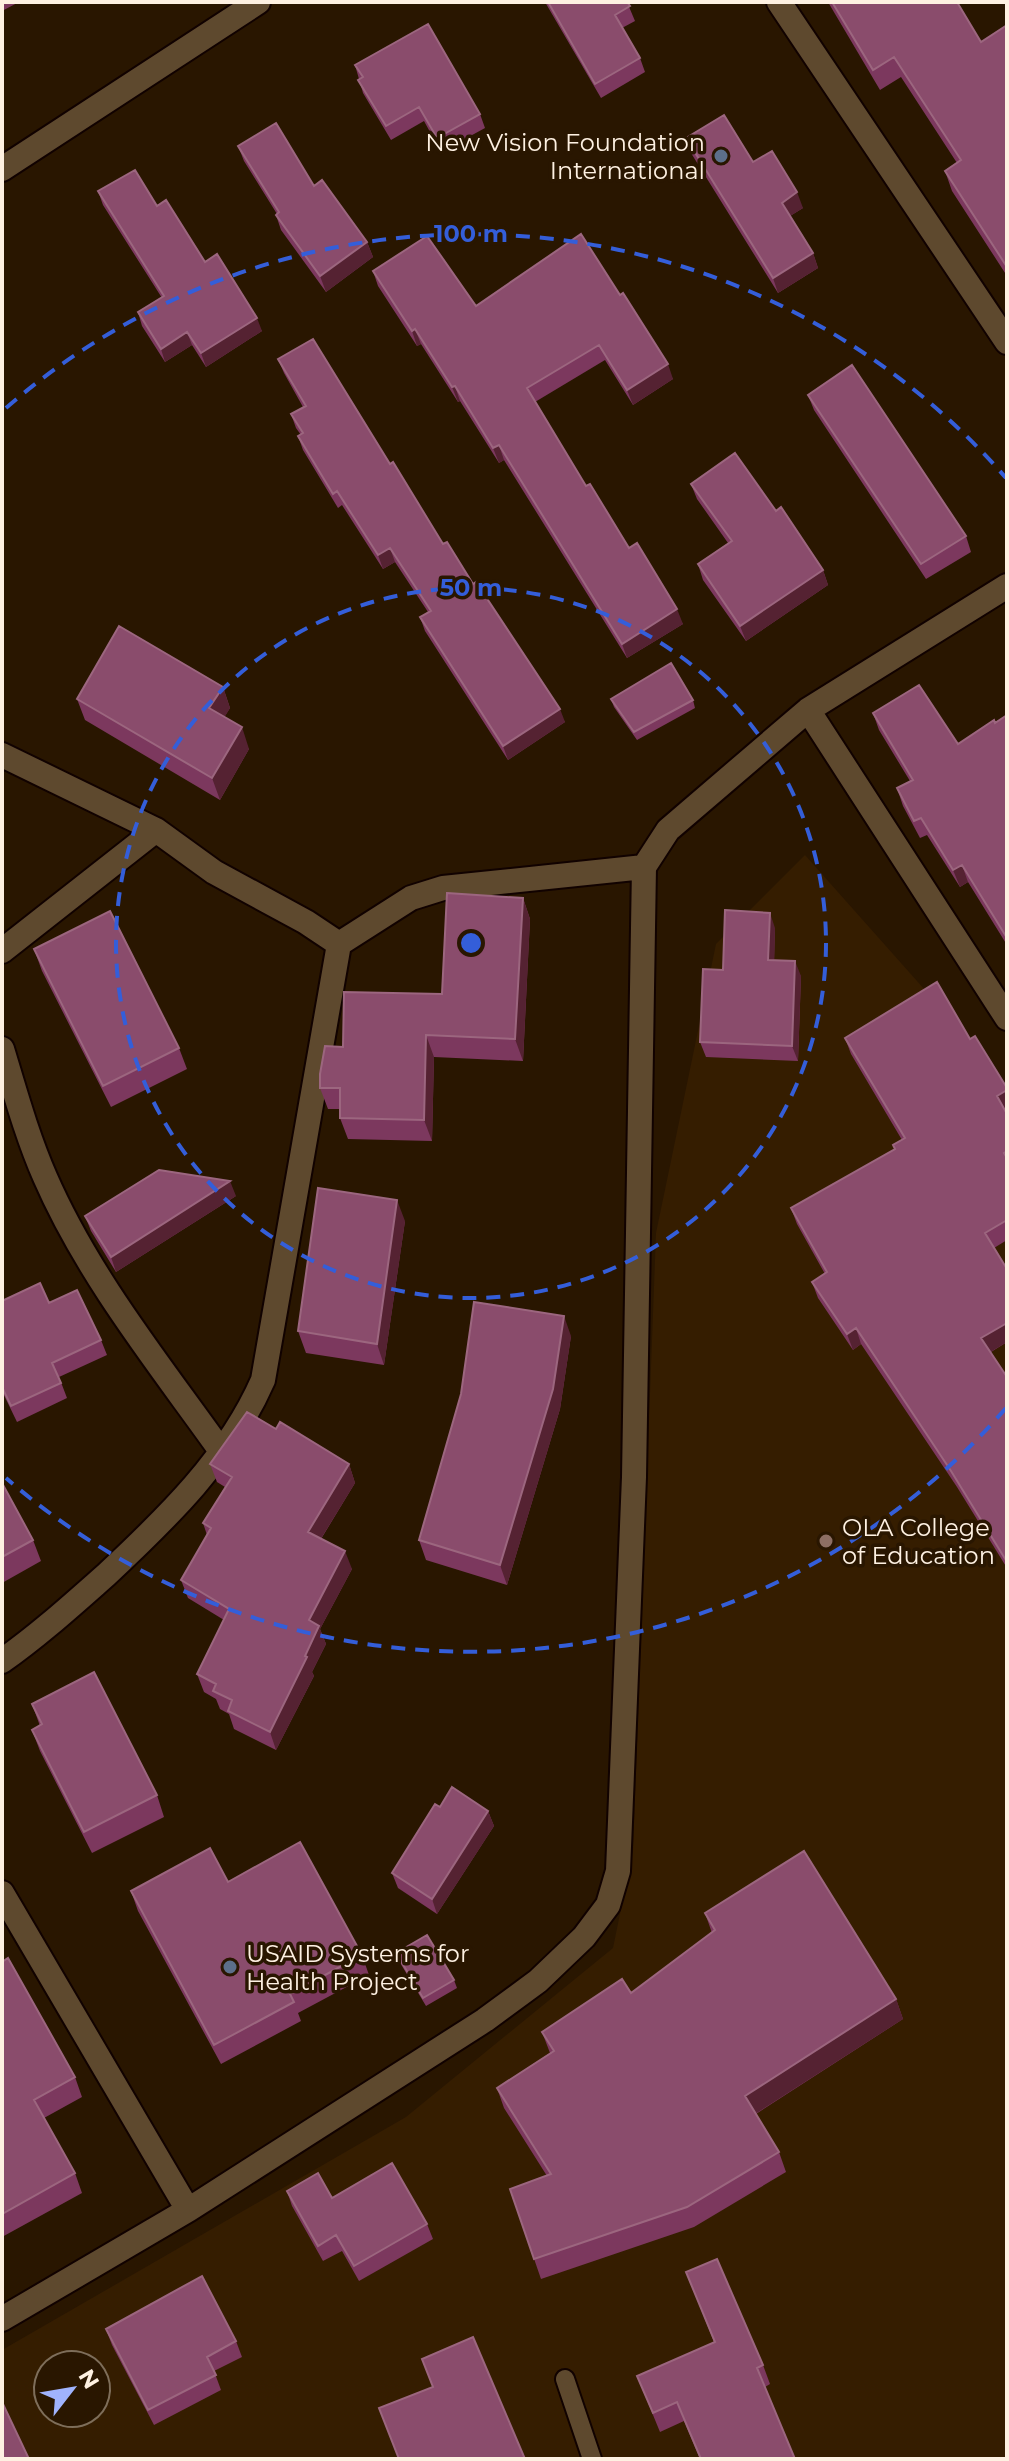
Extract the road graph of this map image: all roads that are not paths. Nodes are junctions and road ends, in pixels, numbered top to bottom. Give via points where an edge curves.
1 (258, 2) edge
2 (779, 2) edge
3 (2, 169) edge
4 (1007, 342) edge
5 (1007, 586) edge
6 (808, 710) junction
7 (2, 755) edge
8 (156, 830) junction
9 (644, 867) junction
10 (339, 944) junction
11 (2, 951) edge
12 (1007, 1018) edge
13 (2, 1049) edge
14 (221, 1451) junction
15 (2, 1661) edge
16 (2, 1893) edge
17 (188, 2210) junction
18 (2, 2319) edge
19 (565, 2379) dead end
20 (592, 2459) edge

1 - 3 street
2 - 4 street
5 - 6 street
6 - 9 street via 668,830
6 - 12 street
7 - 8 street
8 - 10 street via 214,872
8 - 11 street
9 - 10 street via 443,888 411,898
9 - 17 street via 634,1477 618,1871 608,1905 584,1937 538,1981 485,2020
10 - 14 street via 263,1380
13 - 14 street via 45,1178 74,1233 114,1300
14 - 15 street via 189,1494 131,1551 40,1634
16 - 17 street
17 - 18 street
19 - 20 lane

